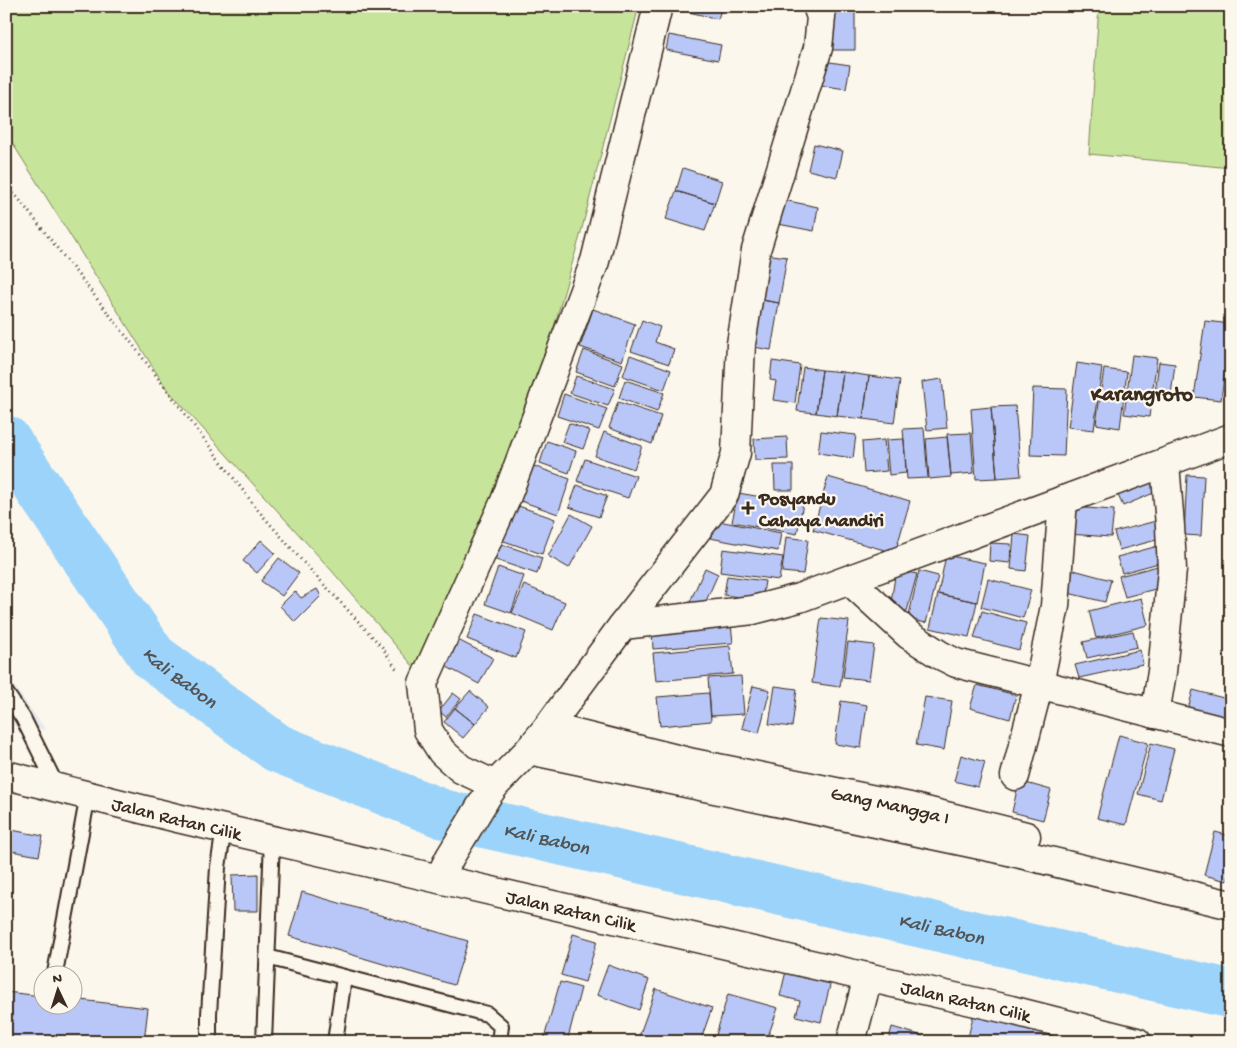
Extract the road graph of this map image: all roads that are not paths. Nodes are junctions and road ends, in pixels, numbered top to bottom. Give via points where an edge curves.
1 (658, 6) edge
2 (817, 6) edge
3 (1231, 438) edge
4 (1165, 463) junction
5 (1063, 500) junction
6 (849, 580) junction
7 (623, 625) junction
8 (1039, 684) junction
9 (6, 692) edge
10 (1155, 714) junction
11 (548, 728) junction
12 (1231, 733) edge
13 (529, 750) junction
14 (6, 775) edge
15 (1015, 776) dead end
16 (57, 787) junction
17 (491, 791) junction
18 (87, 802) junction
19 (223, 836) junction
20 (272, 840) junction
21 (1063, 855) junction
22 (444, 868) junction
23 (1231, 888) edge
24 (1231, 904) edge
25 (267, 957) junction
26 (56, 966) edge
27 (344, 976) junction
28 (866, 985) junction
29 (853, 1033) edge
30 (209, 1042) edge
31 (264, 1042) edge
32 (335, 1042) edge
33 (499, 1042) edge
34 (1138, 1042) edge

1 - 17 street via 595,261 505,501 423,683 428,730 442,752
2 - 7 street via 821,17 818,48 756,250 741,344 736,453 724,495
3 - 4 street
4 - 5 street
4 - 10 street via 1172,570
5 - 6 street
5 - 8 street via 1055,606
6 - 7 street via 753,610
6 - 8 street via 909,635 940,655 956,663
7 - 11 street
8 - 10 street
8 - 15 street
9 - 16 lane via 23,718
10 - 12 street
11 - 13 street
11 - 21 street, Gang Mangga I via 693,763 910,807
13 - 17 street
13 - 21 street via 1004,850
14 - 16 street, Jalan Ratan Cilik
16 - 18 street, Jalan Ratan Cilik
17 - 22 street
18 - 19 street, Jalan Ratan Cilik
18 - 26 lane
19 - 20 street, Jalan Ratan Cilik
19 - 30 lane via 218,868
20 - 22 street, Jalan Ratan Cilik
20 - 25 lane
21 - 23 street, Gang Mangga I
21 - 24 street
22 - 28 street, Jalan Ratan Cilik
25 - 27 lane
25 - 31 lane
27 - 32 lane
27 - 33 lane via 487,1014 501,1026
28 - 29 street
28 - 34 street, Jalan Ratan Cilik via 1011,1010

